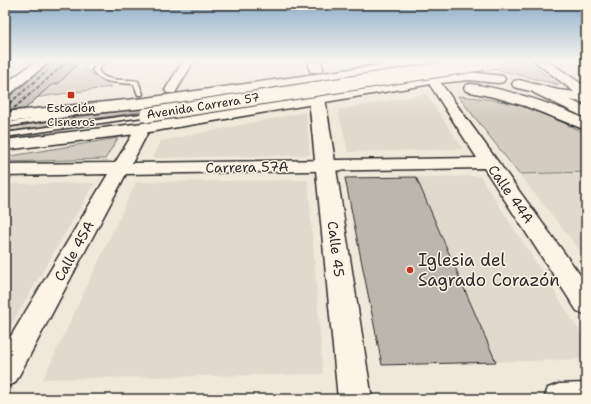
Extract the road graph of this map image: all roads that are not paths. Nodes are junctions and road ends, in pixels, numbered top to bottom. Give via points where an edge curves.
1 (19, 80) edge
2 (107, 80) edge
3 (177, 80) edge
4 (229, 80) edge
5 (321, 80) edge
6 (361, 80) edge
7 (441, 80) edge
8 (501, 80) edge
9 (562, 80) edge
10 (410, 84) junction
11 (436, 85) junction
12 (171, 90) junction
13 (539, 90) junction
14 (5, 91) edge
15 (582, 97) edge
16 (317, 98) junction
17 (144, 110) junction
18 (586, 113) edge
19 (5, 114) edge
20 (5, 117) edge
21 (5, 125) edge
22 (586, 125) edge
23 (5, 135) edge
24 (5, 145) edge
25 (490, 163) junction
26 (326, 165) junction
27 (120, 168) junction
28 (5, 170) edge
29 (586, 303) edge
30 (5, 373) edge
31 (586, 398) edge
32 (355, 399) edge
33 (559, 399) edge

1 - 14 main road
2 - 17 lane via 136,82
3 - 12 street
4 - 12 main road, Avenida Carrera 57
5 - 17 main road, Avenida Carrera 57
6 - 17 main road, Avenida Carrera 57, bridge
7 - 10 main road, Avenida Carrera 57
8 - 13 main road
9 - 15 main road
10 - 11 main road
10 - 16 main road, Avenida Carrera 57
11 - 22 main road via 486,90 509,96 548,108
11 - 25 street, Calle 44A
12 - 17 main road, Avenida Carrera 57
13 - 15 main road
13 - 18 main road
16 - 17 main road, Avenida Carrera 57
16 - 26 main road, Calle 45
17 - 19 main road, Avenida Carrera 57
17 - 20 main road, Avenida Carrera 57
17 - 21 lane
17 - 23 lane
17 - 24 main road, Avenida Carrera 57
17 - 27 street, Calle 45A
25 - 26 street, Carrera 57A
25 - 29 street, Calle 44A
26 - 27 street, Carrera 57A
26 - 32 main road, Calle 45
27 - 28 street, Carrera 57A
27 - 30 street, Calle 45A
31 - 33 street

